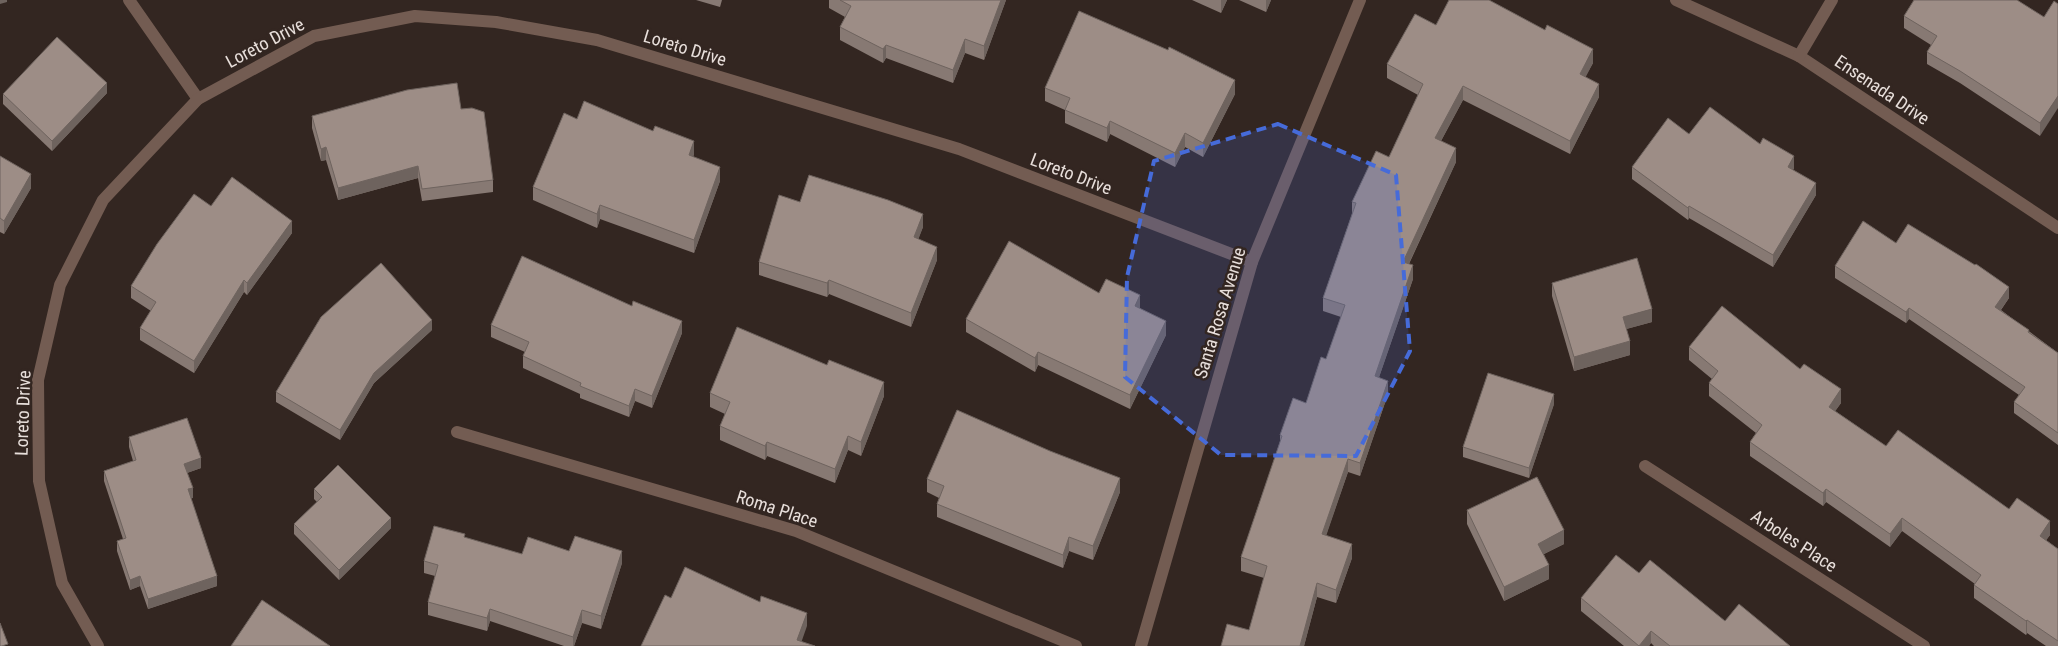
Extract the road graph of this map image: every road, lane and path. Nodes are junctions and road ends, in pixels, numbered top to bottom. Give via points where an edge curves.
1 (129, 0) edge
2 (1360, 0) edge
3 (1676, 0) edge
4 (1832, 0) edge
5 (1799, 56) junction
6 (198, 98) junction
7 (2058, 228) edge
8 (1252, 262) junction
9 (457, 432) dead end
10 (1645, 466) dead end
11 (98, 646) edge
12 (1076, 646) edge
13 (1142, 646) edge
14 (1924, 646) edge

1 - 6 street
2 - 8 street, Santa Rosa Avenue
3 - 5 street, Ensenada Drive
4 - 5 street
5 - 7 street, Ensenada Drive
6 - 8 street, Loreto Drive via 314,36 415,16 496,22 597,40 959,149
6 - 11 street, Loreto Drive via 103,200 60,284 38,380 39,481 62,583
8 - 13 street, Santa Rosa Avenue
9 - 12 street, Roma Place via 796,531
10 - 14 street, Arboles Place

